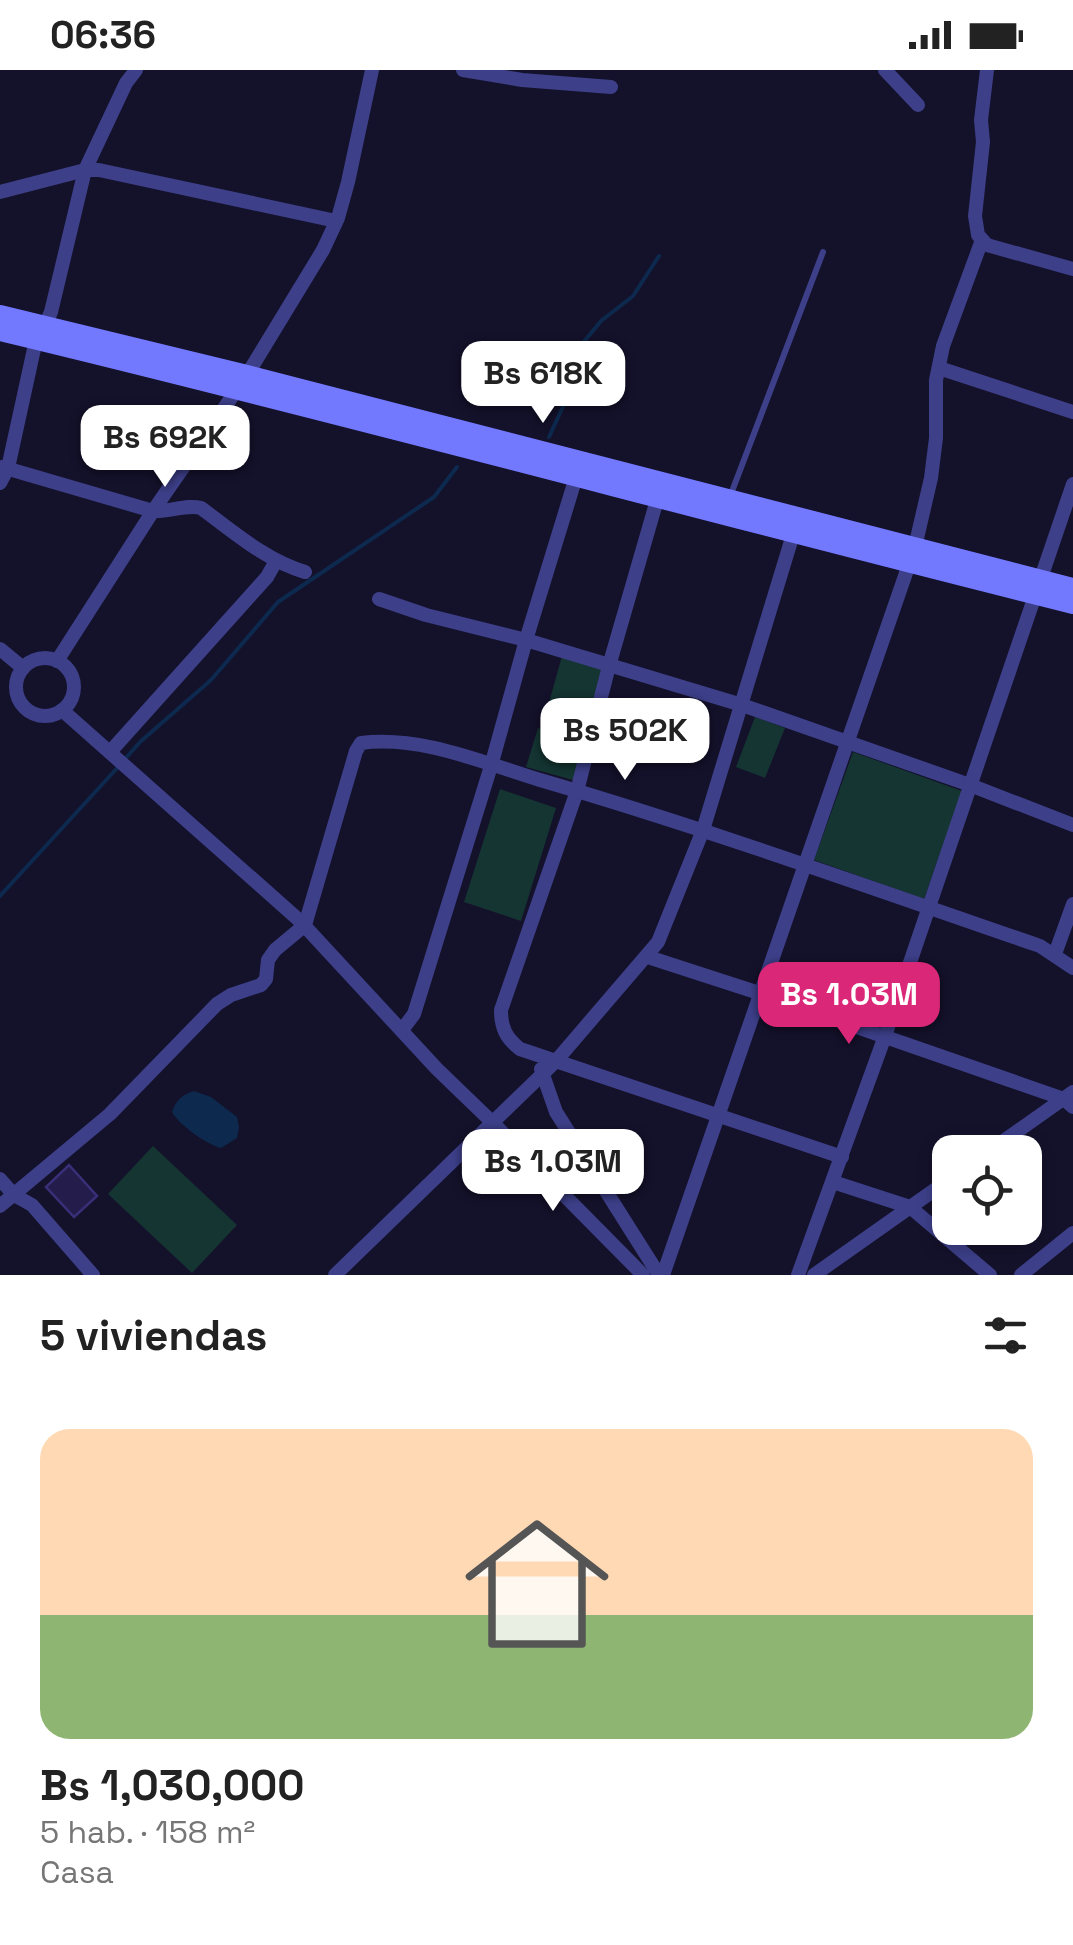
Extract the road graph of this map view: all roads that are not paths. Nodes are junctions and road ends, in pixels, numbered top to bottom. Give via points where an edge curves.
1 (136, 70) edge
2 (372, 70) edge
3 (463, 70) edge
4 (884, 70) edge
5 (987, 70) edge
6 (523, 75) edge
7 (612, 88) dead end
8 (918, 105) dead end
9 (85, 170) junction
10 (0, 192) edge
11 (336, 221) junction
12 (982, 240) junction
13 (823, 252) dead end
14 (1073, 269) edge
15 (0, 314) edge
16 (0, 331) edge
17 (41, 333) junction
18 (939, 368) junction
19 (242, 382) junction
20 (1073, 412) edge
21 (4, 467) edge
22 (576, 477) junction
23 (0, 483) edge
24 (1073, 484) edge
25 (660, 490) junction
26 (729, 500) junction
27 (153, 511) junction
28 (796, 525) junction
29 (913, 555) junction
30 (276, 561) junction
31 (305, 572) dead end
32 (1039, 587) junction
33 (1073, 588) edge
34 (378, 599) dead end
35 (1073, 604) edge
36 (526, 640) junction
37 (0, 649) edge
38 (57, 660) junction
39 (609, 666) junction
40 (20, 676) junction
41 (0, 681) edge
42 (742, 705) junction
43 (62, 710) junction
44 (847, 744) junction
45 (110, 752) junction
46 (491, 766) junction
47 (970, 786) junction
48 (576, 791) junction
49 (1073, 825) edge
50 (702, 830) junction
51 (804, 866) junction
52 (1073, 904) edge
53 (927, 907) junction
54 (304, 925) junction
55 (1055, 954) junction
56 (648, 957) junction
57 (1073, 968) edge
58 (760, 993) junction
59 (402, 1030) junction
60 (885, 1036) junction
61 (533, 1053) junction
62 (556, 1061) junction
63 (542, 1072) junction
64 (1070, 1099) edge
65 (716, 1116) junction
66 (493, 1123) junction
67 (1014, 1135) edge
68 (842, 1157) junction
69 (0, 1179) edge
70 (833, 1182) junction
71 (932, 1192) edge
72 (14, 1195) junction
73 (0, 1206) edge
74 (910, 1207) junction
75 (1073, 1233) edge
76 (92, 1275) edge
77 (335, 1275) edge
78 (643, 1275) edge
79 (661, 1275) edge
80 (798, 1275) edge
81 (814, 1275) edge
82 (990, 1275) edge
83 (1021, 1275) edge

1 - 9 street
2 - 11 street
3 - 6 street
4 - 8 street
5 - 12 street via 975,216
6 - 7 street
9 - 10 street
9 - 11 street
9 - 17 street
11 - 19 street
12 - 14 street
12 - 18 street
13 - 26 lane
15 - 17 street
16 - 17 street
17 - 19 street
17 - 21 street
18 - 20 street
18 - 29 street via 932,478
19 - 22 street
19 - 25 street
19 - 27 street
21 - 23 street
21 - 27 street
22 - 25 street
22 - 36 street
24 - 32 street
25 - 26 street
25 - 28 street
25 - 39 street
26 - 28 street
27 - 30 street via 201,508
27 - 38 street
28 - 29 street
28 - 42 street
29 - 32 street
29 - 44 street
30 - 31 street
30 - 45 street
32 - 33 street
32 - 35 street
32 - 47 street
34 - 36 street
36 - 39 street
36 - 46 street
37 - 40 street
38 - 40 street via 38,659
38 - 43 street via 74,688
39 - 42 street
39 - 48 street
40 - 41 street
40 - 43 street via 16,692 34,714
42 - 44 street
42 - 50 street
43 - 45 street
44 - 47 street
44 - 51 street
45 - 54 street
46 - 48 street
46 - 54 street via 431,748 361,744
46 - 59 street via 414,1014
47 - 49 street
47 - 53 street
48 - 50 street
48 - 61 street via 501,1010 508,1039
50 - 51 street
50 - 56 street
51 - 53 street
51 - 58 street
52 - 55 street
53 - 55 street
53 - 60 street
54 - 59 street
54 - 72 street via 268,960 261,985 217,1004 110,1114
55 - 57 street
56 - 58 street
56 - 62 street
58 - 60 street
58 - 65 street
59 - 66 street
60 - 64 street
60 - 68 street
61 - 62 street
61 - 63 street
62 - 63 street
62 - 65 street
63 - 66 street
63 - 79 street via 556,1112
64 - 67 street
65 - 68 street
65 - 79 street
66 - 77 street
66 - 78 street
68 - 70 street
69 - 72 street
70 - 74 street
70 - 80 street
71 - 74 street
72 - 73 street
72 - 76 street via 32,1205
74 - 81 street
74 - 82 street
75 - 83 street

